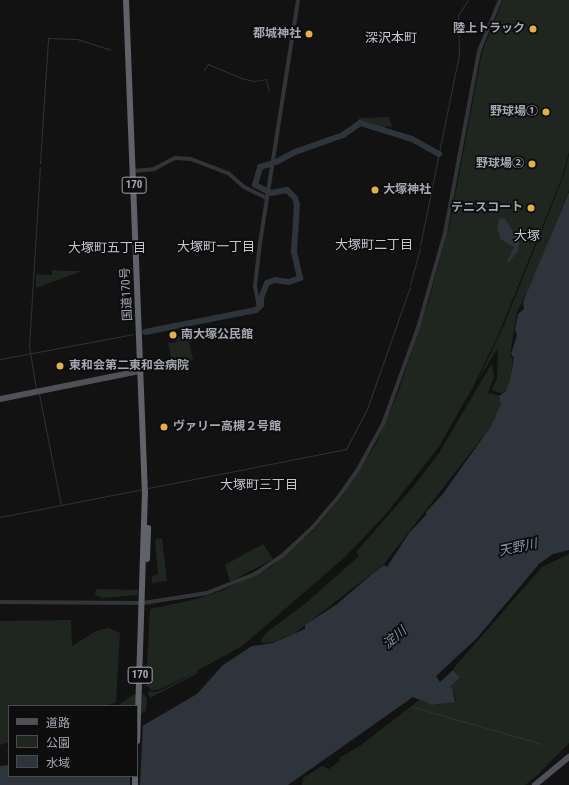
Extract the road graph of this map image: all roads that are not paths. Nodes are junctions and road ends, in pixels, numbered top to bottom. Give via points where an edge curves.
1 (126, 0) edge
2 (298, 0) edge
3 (500, 0) edge
4 (133, 171) junction
5 (267, 198) junction
6 (259, 307) dead end
7 (140, 371) junction
8 (0, 399) edge
9 (0, 602) edge
10 (143, 606) junction
11 (138, 718) edge
12 (569, 757) edge
13 (536, 785) edge

1 - 4 highway, 国道170号 / 170
2 - 5 street
3 - 10 street via 479,51 456,181 429,292 396,394 374,442 357,471 304,536 255,574 207,593
4 - 5 street via 152,170 175,158 191,159 228,173 244,187
4 - 7 highway, 国道170号 / 170
5 - 6 street via 256,277
7 - 8 main road
7 - 10 highway, 国道170号 / 170 via 148,538
9 - 10 street
10 - 11 highway, 国道170号 / 170
12 - 13 main road

